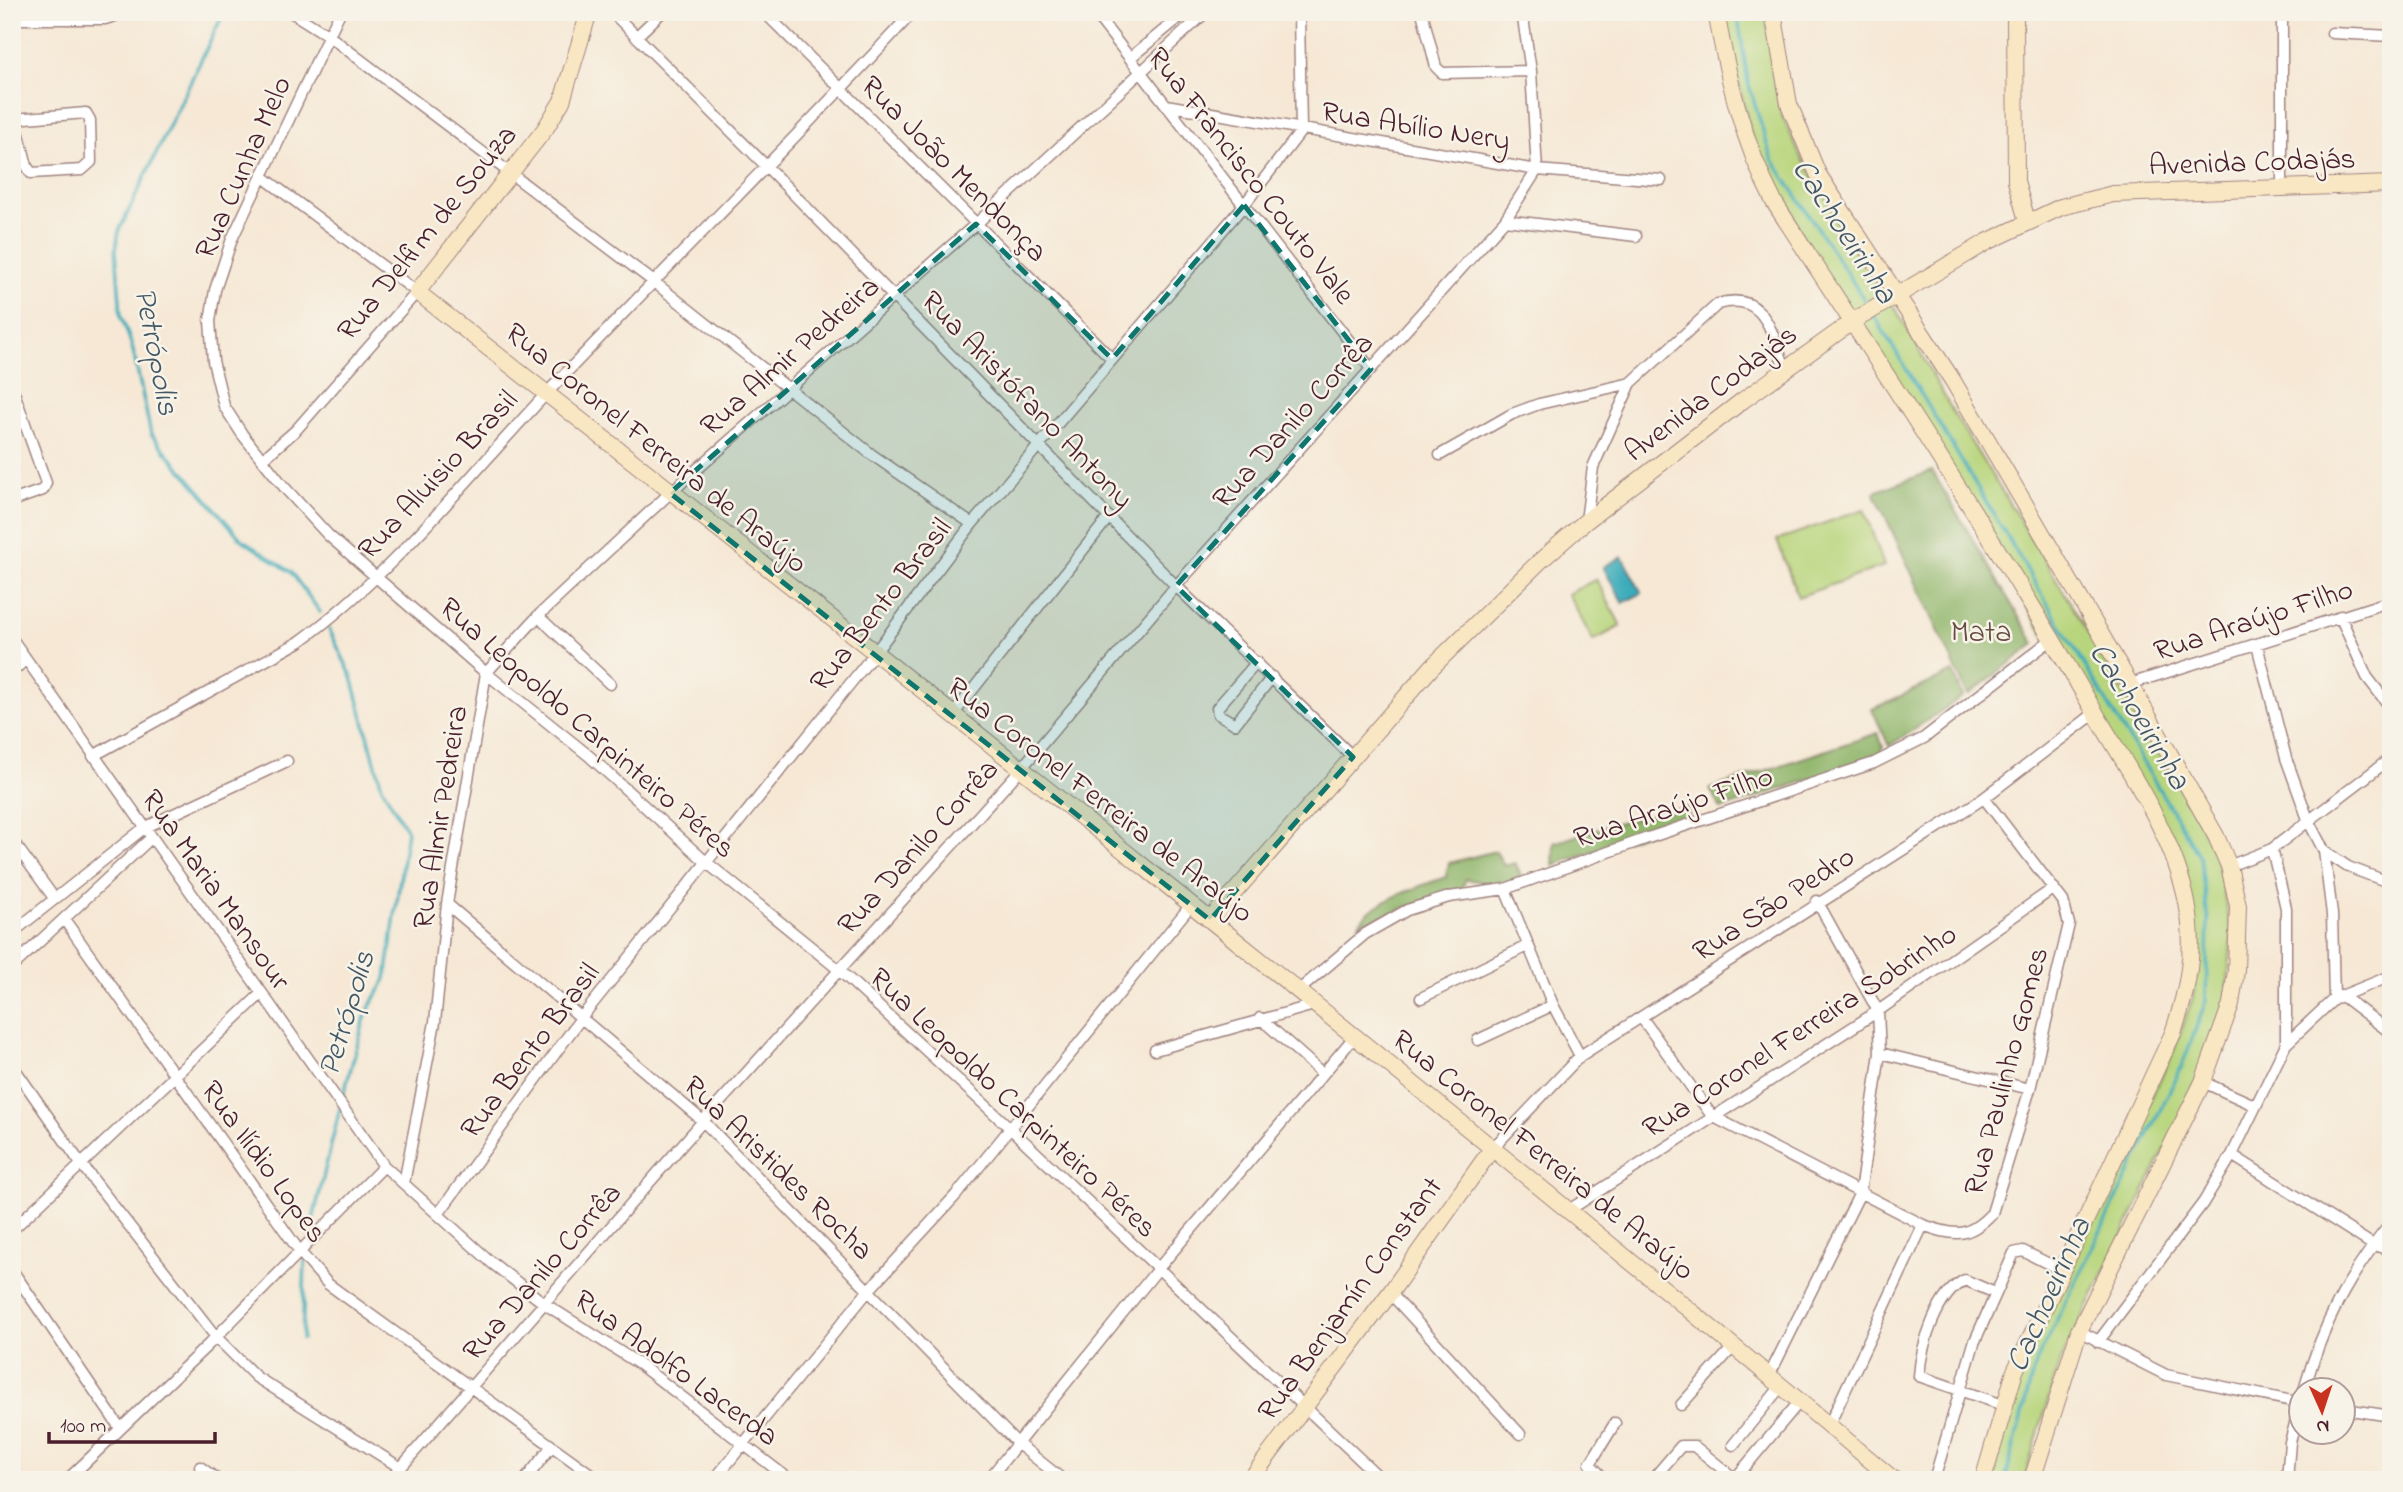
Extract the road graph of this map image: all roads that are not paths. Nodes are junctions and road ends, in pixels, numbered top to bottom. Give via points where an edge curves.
1 (291, 12) edge
2 (340, 12) edge
3 (589, 12) edge
4 (612, 12) edge
5 (662, 12) edge
6 (764, 12) edge
7 (913, 12) edge
8 (1094, 12) edge
9 (1186, 12) edge
10 (1206, 12) edge
11 (1299, 12) edge
12 (1422, 12) edge
13 (1522, 12) edge
14 (1716, 12) edge
15 (1773, 12) edge
16 (2015, 12) edge
17 (2282, 12) edge
18 (115, 16) dead end
19 (12, 19) edge
20 (2332, 33) dead end
21 (329, 36) junction
22 (2391, 36) edge
23 (636, 37) junction
24 (1130, 58) junction
25 (1531, 71) junction
26 (1141, 72) junction
27 (841, 90) junction
28 (1166, 105) junction
29 (12, 107) edge
30 (14, 119) junction
31 (1301, 131) junction
32 (768, 167) junction
33 (1536, 170) junction
34 (512, 174) junction
35 (262, 177) junction
36 (1661, 180) dead end
37 (2391, 184) edge
38 (2282, 187) junction
39 (1244, 205) junction
40 (1505, 220) junction
41 (2027, 221) junction
42 (976, 224) junction
43 (1636, 236) dead end
44 (654, 282) junction
45 (416, 292) junction
46 (893, 296) junction
47 (1894, 298) junction
48 (1857, 320) junction
49 (1112, 359) junction
50 (1371, 369) junction
51 (1786, 370) junction
52 (1631, 383) junction
53 (12, 387) edge
54 (789, 388) junction
55 (547, 394) junction
56 (1038, 444) junction
57 (1440, 456) dead end
58 (264, 459) junction
59 (670, 493) junction
60 (12, 501) edge
61 (1109, 517) junction
62 (1586, 521) junction
63 (972, 524) junction
64 (376, 576) junction
65 (1176, 586) junction
66 (2391, 601) edge
67 (538, 616) junction
68 (2340, 616) junction
69 (12, 639) edge
70 (2052, 639) junction
71 (2257, 645) junction
72 (874, 654) junction
73 (26, 659) junction
74 (1257, 662) junction
75 (12, 672) edge
76 (485, 673) junction
77 (1272, 677) junction
78 (610, 684) dead end
79 (2130, 684) junction
80 (2391, 708) edge
81 (2095, 713) junction
82 (952, 716) junction
83 (93, 756) junction
84 (1353, 757) junction
85 (2391, 758) edge
86 (286, 761) dead end
87 (1020, 770) junction
88 (1984, 798) junction
89 (2309, 822) junction
90 (147, 833) junction
91 (12, 840) edge
92 (2272, 849) junction
93 (2324, 850) junction
94 (706, 862) junction
95 (2229, 866) junction
96 (2391, 883) edge
97 (2054, 888) junction
98 (1505, 889) junction
99 (54, 898) junction
100 (1817, 901) junction
101 (447, 904) junction
102 (1191, 905) junction
103 (64, 919) junction
104 (1210, 920) junction
105 (12, 933) edge
106 (1527, 946) junction
107 (12, 967) edge
108 (838, 970) junction
109 (2391, 976) edge
110 (1297, 992) junction
111 (261, 994) junction
112 (2338, 997) junction
113 (1421, 998) dead end
114 (1314, 1005) junction
115 (1553, 1005) junction
116 (1878, 1011) junction
117 (581, 1018) junction
118 (1260, 1018) junction
119 (1642, 1018) junction
120 (2391, 1033) edge
121 (1355, 1036) junction
122 (1479, 1041) dead end
123 (2286, 1044) junction
124 (1155, 1050) dead end
125 (1880, 1054) junction
126 (1580, 1056) junction
127 (12, 1065) edge
128 (1323, 1074) junction
129 (174, 1078) junction
130 (2203, 1082) junction
131 (2029, 1089) junction
132 (2254, 1105) junction
133 (1712, 1116) junction
134 (703, 1121) junction
135 (1010, 1128) junction
136 (1491, 1150) junction
137 (2232, 1155) junction
138 (81, 1164) junction
139 (384, 1166) junction
140 (404, 1183) junction
141 (1860, 1193) junction
142 (1569, 1210) junction
143 (439, 1213) junction
144 (2391, 1223) edge
145 (1923, 1224) junction
146 (12, 1230) edge
147 (2373, 1245) junction
148 (2391, 1250) edge
149 (300, 1252) junction
150 (12, 1270) edge
151 (1157, 1270) junction
152 (2061, 1270) junction
153 (869, 1290) junction
154 (1390, 1293) junction
155 (1995, 1293) junction
156 (545, 1304) junction
157 (2079, 1331) junction
158 (216, 1337) junction
159 (2098, 1342) junction
160 (1734, 1346) junction
161 (2309, 1376) edge
162 (1776, 1380) junction
163 (474, 1386) junction
164 (1960, 1391) junction
165 (2288, 1398) edge
166 (1800, 1401) junction
167 (1681, 1405) dead end
168 (2003, 1405) junction
169 (1304, 1408) junction
170 (2358, 1411) edge
171 (2391, 1416) edge
172 (1615, 1423) dead end
173 (1829, 1425) junction
174 (120, 1428) junction
175 (1520, 1434) dead end
176 (743, 1443) junction
177 (1017, 1443) junction
178 (1733, 1445) dead end
179 (2290, 1446) edge
180 (551, 1447) junction
181 (200, 1467) dead end
182 (401, 1468) junction
183 (67, 1480) edge
184 (218, 1480) edge
185 (390, 1480) edge
186 (525, 1480) edge
187 (599, 1480) edge
188 (713, 1480) edge
189 (790, 1480) edge
190 (988, 1480) edge
191 (1063, 1480) edge
192 (1250, 1480) edge
193 (1382, 1480) edge
194 (1605, 1480) edge
195 (1652, 1480) edge
196 (1735, 1480) edge
197 (1894, 1480) edge
198 (1934, 1480) edge
199 (1983, 1480) edge
200 (2032, 1480) edge
201 (2287, 1480) edge

1 - 21 street
2 - 21 street, Rua Cunha Melo
3 - 34 street, Rua Delfim de Souza via 562,101
4 - 23 street, Rua Aristófano Antony
5 - 23 street
6 - 27 street, Rua João Mendonça
7 - 27 street, Rua Aluisio Brasil
8 - 24 street, Rua Francisco Couto Vale
9 - 24 street
10 - 26 street, Rua Almir Pedreira
11 - 31 street
12 - 25 street via 1431,51 1442,73
13 - 25 street
14 - 48 street via 1732,92 1756,167 1774,202
15 - 47 street via 1789,104 1801,138
16 - 41 street via 2016,181
17 - 38 street
18 - 19 street
20 - 22 street
21 - 34 street
21 - 35 street, Rua Cunha Melo
23 - 32 street, Rua Aristófano Antony
24 - 26 street, Rua Francisco Couto Vale
25 - 33 street
26 - 28 street, Rua Francisco Couto Vale
26 - 42 street, Rua Almir Pedreira
27 - 32 street, Rua Aluisio Brasil
27 - 42 street, Rua João Mendonça
28 - 31 street, Rua Abílio Nery
28 - 39 street, Rua Francisco Couto Vale
29 - 30 street
30 - 30 street via 29,170 88,167 93,156 86,113
31 - 33 street, Rua Abílio Nery
31 - 39 street, Rua Bento Brasil
32 - 44 street, Rua Aluisio Brasil
32 - 46 street, Rua Aristófano Antony
33 - 36 street, Rua Abílio Nery
33 - 40 street, Rua Danilo Corrêa
34 - 44 street
34 - 45 street, Rua Delfim de Souza
35 - 45 street, Rua Coronel Ferreira de Araújo
35 - 58 street, Rua Cunha Melo via 222,268 213,300 210,339 224,406
37 - 38 street, Avenida Codajás
38 - 41 street, Avenida Codajás via 2113,194
39 - 49 street, Rua Bento Brasil
39 - 50 street, Rua Francisco Couto Vale
40 - 43 street
40 - 50 street, Rua Danilo Corrêa
41 - 47 street, Avenida Codajás
42 - 46 street, Rua Almir Pedreira
42 - 49 street, Rua João Mendonça
44 - 54 street
44 - 55 street, Rua Aluisio Brasil
45 - 55 street, Rua Coronel Ferreira de Araújo
45 - 58 street, Rua Delfim de Souza via 296,430
46 - 54 street, Rua Almir Pedreira
46 - 56 street, Rua Aristófano Antony
47 - 48 street, Avenida Codajás
47 - 79 street via 1953,381
48 - 51 street, Avenida Codajás
48 - 70 street
49 - 56 street, Rua Bento Brasil
50 - 65 street, Rua Danilo Corrêa
51 - 52 street via 1763,316 1750,302 1736,298 1718,304
51 - 62 street, Avenida Codajás
52 - 57 street via 1512,414
52 - 62 street via 1593,467
53 - 60 street via 46,483 43,490
54 - 59 street, Rua Almir Pedreira
54 - 63 street via 871,454
55 - 59 street, Rua Coronel Ferreira de Araújo
55 - 64 street, Rua Aluisio Brasil
56 - 61 street, Rua Aristófano Antony
56 - 63 street, Rua Bento Brasil
58 - 64 street, Rua Leopoldo Carpinteiro Péres via 328,535
59 - 67 street, Rua Almir Pedreira
59 - 72 street, Rua Coronel Ferreira de Araújo
61 - 65 street, Rua Aristófano Antony
61 - 82 street
62 - 84 street, Avenida Codajás via 1433,667
63 - 72 street, Rua Bento Brasil
64 - 76 street, Rua Leopoldo Carpinteiro Péres
64 - 83 street, Rua Aluisio Brasil via 299,642
65 - 74 street, Rua Aristófano Antony
65 - 87 street, Rua Danilo Corrêa
66 - 68 street, Rua Araújo Filho
67 - 76 street, Rua Almir Pedreira
67 - 78 street
68 - 71 street, Rua Araújo Filho
68 - 80 street via 2367,677
69 - 73 street, Rua Maria Mansour
70 - 81 street
70 - 98 street, Rua Araújo Filho via 1924,738 1874,763
71 - 79 street, Rua Araújo Filho
71 - 89 street via 2272,712
72 - 82 street, Rua Coronel Ferreira de Araújo
72 - 94 street, Rua Bento Brasil
73 - 75 street
73 - 83 street, Rua Maria Mansour
74 - 77 street, Rua Aristófano Antony
74 - 77 street via 1217,708 1218,714 1236,723
76 - 94 street, Rua Leopoldo Carpinteiro Péres via 588,755
76 - 101 street, Rua Almir Pedreira
77 - 84 street, Rua Aristófano Antony
79 - 95 street
81 - 88 street, Rua São Pedro
81 - 152 street via 2166,839 2187,903 2192,957 2187,994 2173,1033
82 - 87 street, Rua Coronel Ferreira de Araújo
83 - 90 street, Rua Maria Mansour
84 - 104 street, Avenida Codajás
85 - 89 street
86 - 90 street
87 - 102 street, Rua Coronel Ferreira de Araújo
87 - 108 street, Rua Danilo Corrêa
88 - 97 street, Rua Paulinho Gomes
88 - 100 street, Rua São Pedro
89 - 92 street
89 - 93 street
90 - 99 street
90 - 103 street
90 - 111 street, Rua Maria Mansour
91 - 99 street
92 - 95 street
92 - 123 street via 2286,908
93 - 96 street via 2348,867
93 - 112 street
94 - 108 street, Rua Leopoldo Carpinteiro Péres
94 - 117 street, Rua Bento Brasil
95 - 130 street via 2238,906 2236,971 2231,1004
97 - 116 street, Rua Coronel Ferreira Sobrinho
97 - 131 street, Rua Paulinho Gomes via 2067,910 2069,929
98 - 106 street
98 - 110 street, Rua Araújo Filho via 1449,897 1407,910 1365,934
99 - 105 street
100 - 116 street
100 - 119 street, Rua São Pedro
101 - 117 street, Rua Aristides Rocha
101 - 140 street, Rua Almir Pedreira via 435,1022
102 - 104 street, Rua Coronel Ferreira de Araújo
102 - 135 street
103 - 107 street
103 - 129 street, Rua Ilídio Lopes
104 - 110 street, Rua Coronel Ferreira de Araújo
106 - 113 street
106 - 115 street
108 - 134 street, Rua Danilo Corrêa
108 - 135 street, Rua Leopoldo Carpinteiro Péres
109 - 112 street
110 - 114 street, Rua Coronel Ferreira de Araújo
111 - 129 street
111 - 139 street, Rua Maria Mansour
112 - 120 street
112 - 123 street
114 - 118 street
114 - 121 street, Rua Coronel Ferreira de Araújo
115 - 122 street
115 - 126 street
116 - 125 street
116 - 133 street, Rua Coronel Ferreira Sobrinho
117 - 134 street, Rua Aristides Rocha
117 - 143 street, Rua Bento Brasil
118 - 124 street
118 - 128 street
119 - 126 street, Rua São Pedro
119 - 133 street, Rua Paulinho Gomes
121 - 128 street
121 - 136 street, Rua Coronel Ferreira de Araújo
123 - 132 street
125 - 131 street
125 - 141 street
126 - 136 street, Rua São Pedro
127 - 138 street
128 - 151 street
129 - 138 street
129 - 149 street, Rua Ilídio Lopes
130 - 132 street
130 - 157 street
131 - 145 street, Rua Paulinho Gomes via 1992,1213 1965,1233 1947,1233
132 - 137 street
133 - 141 street, Rua Paulinho Gomes
133 - 142 street, Rua Coronel Ferreira Sobrinho
134 - 153 street, Rua Aristides Rocha
134 - 156 street, Rua Danilo Corrêa
135 - 151 street, Rua Leopoldo Carpinteiro Péres
135 - 153 street
136 - 142 street, Rua Coronel Ferreira de Araújo
136 - 154 street, Rua Benjamín Constant
137 - 147 street
137 - 159 street via 2203,1203
138 - 146 street
138 - 158 street
139 - 140 street, Rua Maria Mansour
139 - 149 street
140 - 143 street, Rua Adolfo Lacerda
141 - 145 street, Rua Paulinho Gomes
141 - 162 street
142 - 160 street, Rua Coronel Ferreira de Araújo
143 - 156 street, Rua Adolfo Lacerda
144 - 147 street
145 - 173 street
147 - 148 street
147 - 161 street via 2331,1310
149 - 158 street
149 - 163 street, Rua Ilídio Lopes via 328,1284
150 - 174 street
151 - 169 street, Rua Leopoldo Carpinteiro Péres
151 - 177 street
152 - 155 street via 2018,1251
152 - 168 street
153 - 176 street
153 - 177 street, Rua Aristides Rocha
154 - 169 street, Rua Benjamín Constant
154 - 175 street
155 - 164 street
155 - 164 street via 1971,1280 1961,1281 1950,1292 1930,1331 1919,1376
156 - 163 street, Rua Danilo Corrêa
156 - 176 street, Rua Adolfo Lacerda via 639,1364
157 - 159 street
157 - 200 street
158 - 174 street
158 - 182 street via 256,1377
159 - 165 street via 2166,1375
160 - 162 street, Rua Coronel Ferreira de Araújo
160 - 167 street
162 - 166 street, Rua Coronel Ferreira de Araújo
162 - 178 street
163 - 180 street, Rua Ilídio Lopes
163 - 182 street, Rua Danilo Corrêa
164 - 168 street
164 - 198 street
166 - 173 street, Rua Coronel Ferreira de Araújo
166 - 196 street
168 - 199 street
169 - 192 street, Rua Benjamín Constant
169 - 193 street, Rua Leopoldo Carpinteiro Péres
170 - 171 street
172 - 194 street via 1590,1464
173 - 197 street, Rua Coronel Ferreira de Araújo
174 - 183 street
176 - 188 street
176 - 189 street, Rua Adolfo Lacerda
177 - 190 street
177 - 191 street, Rua Aristides Rocha
179 - 201 street
180 - 186 street
180 - 187 street, Rua Ilídio Lopes
181 - 184 street
182 - 185 street, Rua Danilo Corrêa
195 - 196 street via 1688,1445

